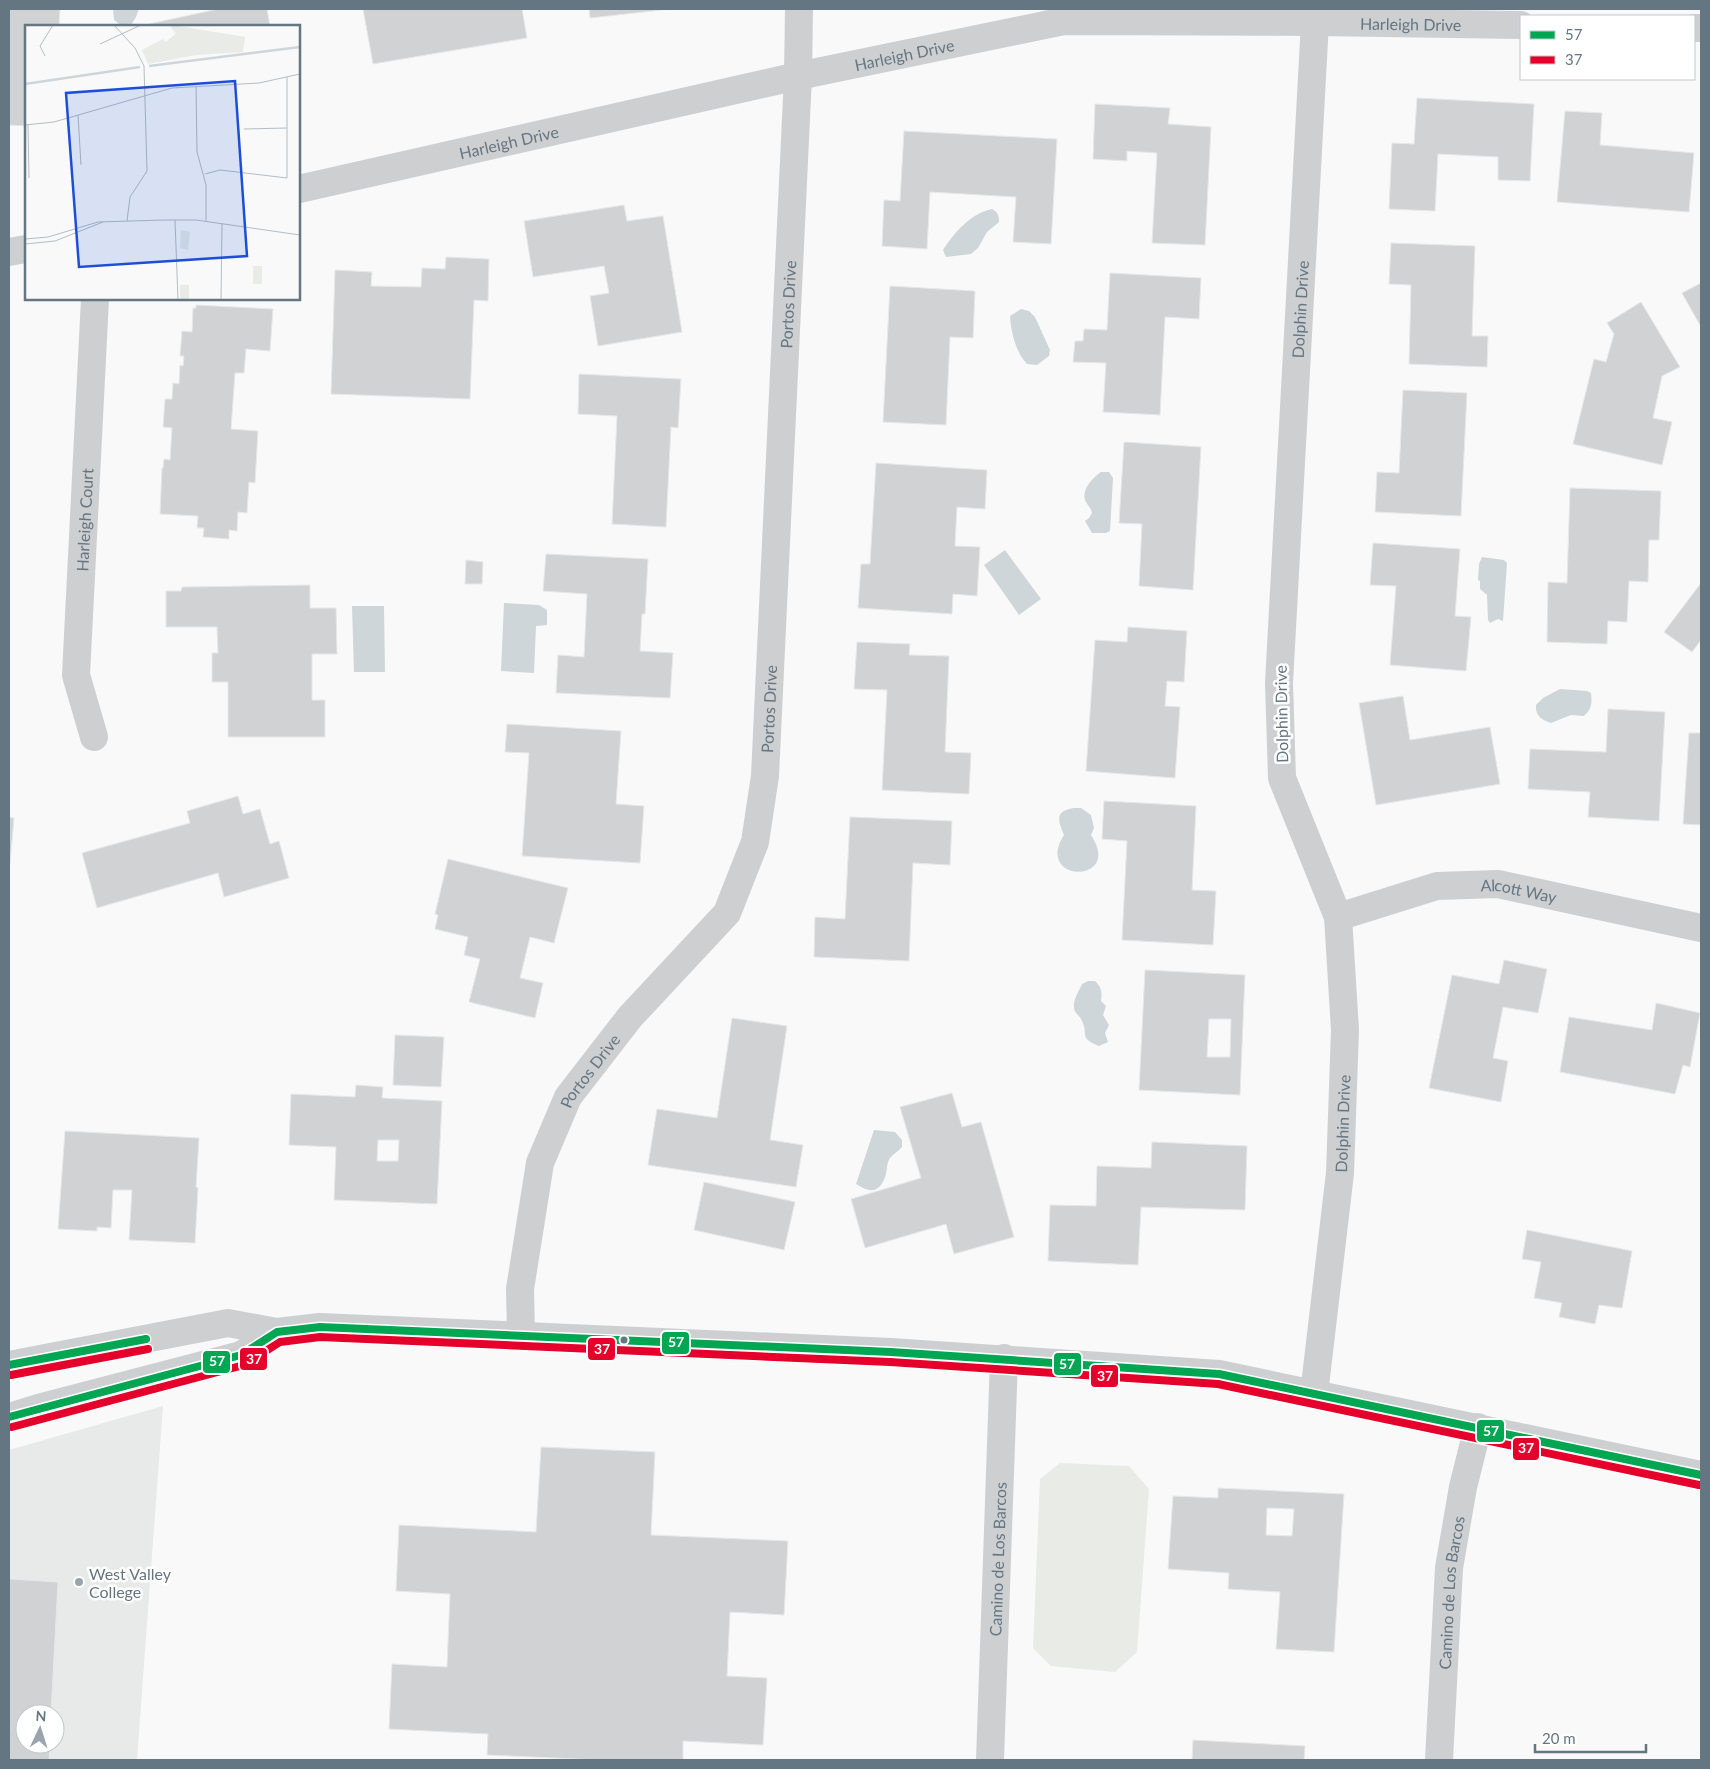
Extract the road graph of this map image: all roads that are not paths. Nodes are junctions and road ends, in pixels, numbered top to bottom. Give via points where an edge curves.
1 (799, 9) edge
2 (1315, 22) junction
3 (1520, 25) edge
4 (798, 76) junction
5 (300, 189) edge
6 (25, 249) edge
7 (9, 252) edge
8 (95, 300) edge
9 (94, 737) dead end
10 (1338, 917) junction
11 (1701, 928) edge
12 (277, 1332) junction
13 (521, 1336) junction
14 (1004, 1358) junction
15 (9, 1366) edge
16 (1314, 1394) junction
17 (9, 1417) edge
18 (1478, 1428) junction
19 (1701, 1475) edge
20 (990, 1760) edge
21 (1439, 1760) edge

1 - 4 street, Portos Drive
2 - 3 street, Harleigh Drive
2 - 4 street, Harleigh Drive via 1064,21
2 - 10 street, Dolphin Drive via 1279,683 1282,778
4 - 5 street, Harleigh Drive
4 - 13 street, Portos Drive via 765,776 755,842 726,913 630,1017 568,1097 540,1163 520,1289
6 - 7 street
8 - 9 street, Harleigh Court via 76,675
10 - 11 street, Alcott Way via 1437,886 1498,884
10 - 16 street, Dolphin Drive via 1346,1030 1340,1173
12 - 13 street via 320,1327
12 - 15 street via 228,1323
12 - 17 street via 241,1355
13 - 14 street
14 - 16 street via 1219,1374
14 - 20 street, Camino de Los Barcos
16 - 18 street
18 - 19 street
18 - 21 street, Camino de Los Barcos via 1463,1487 1449,1568

